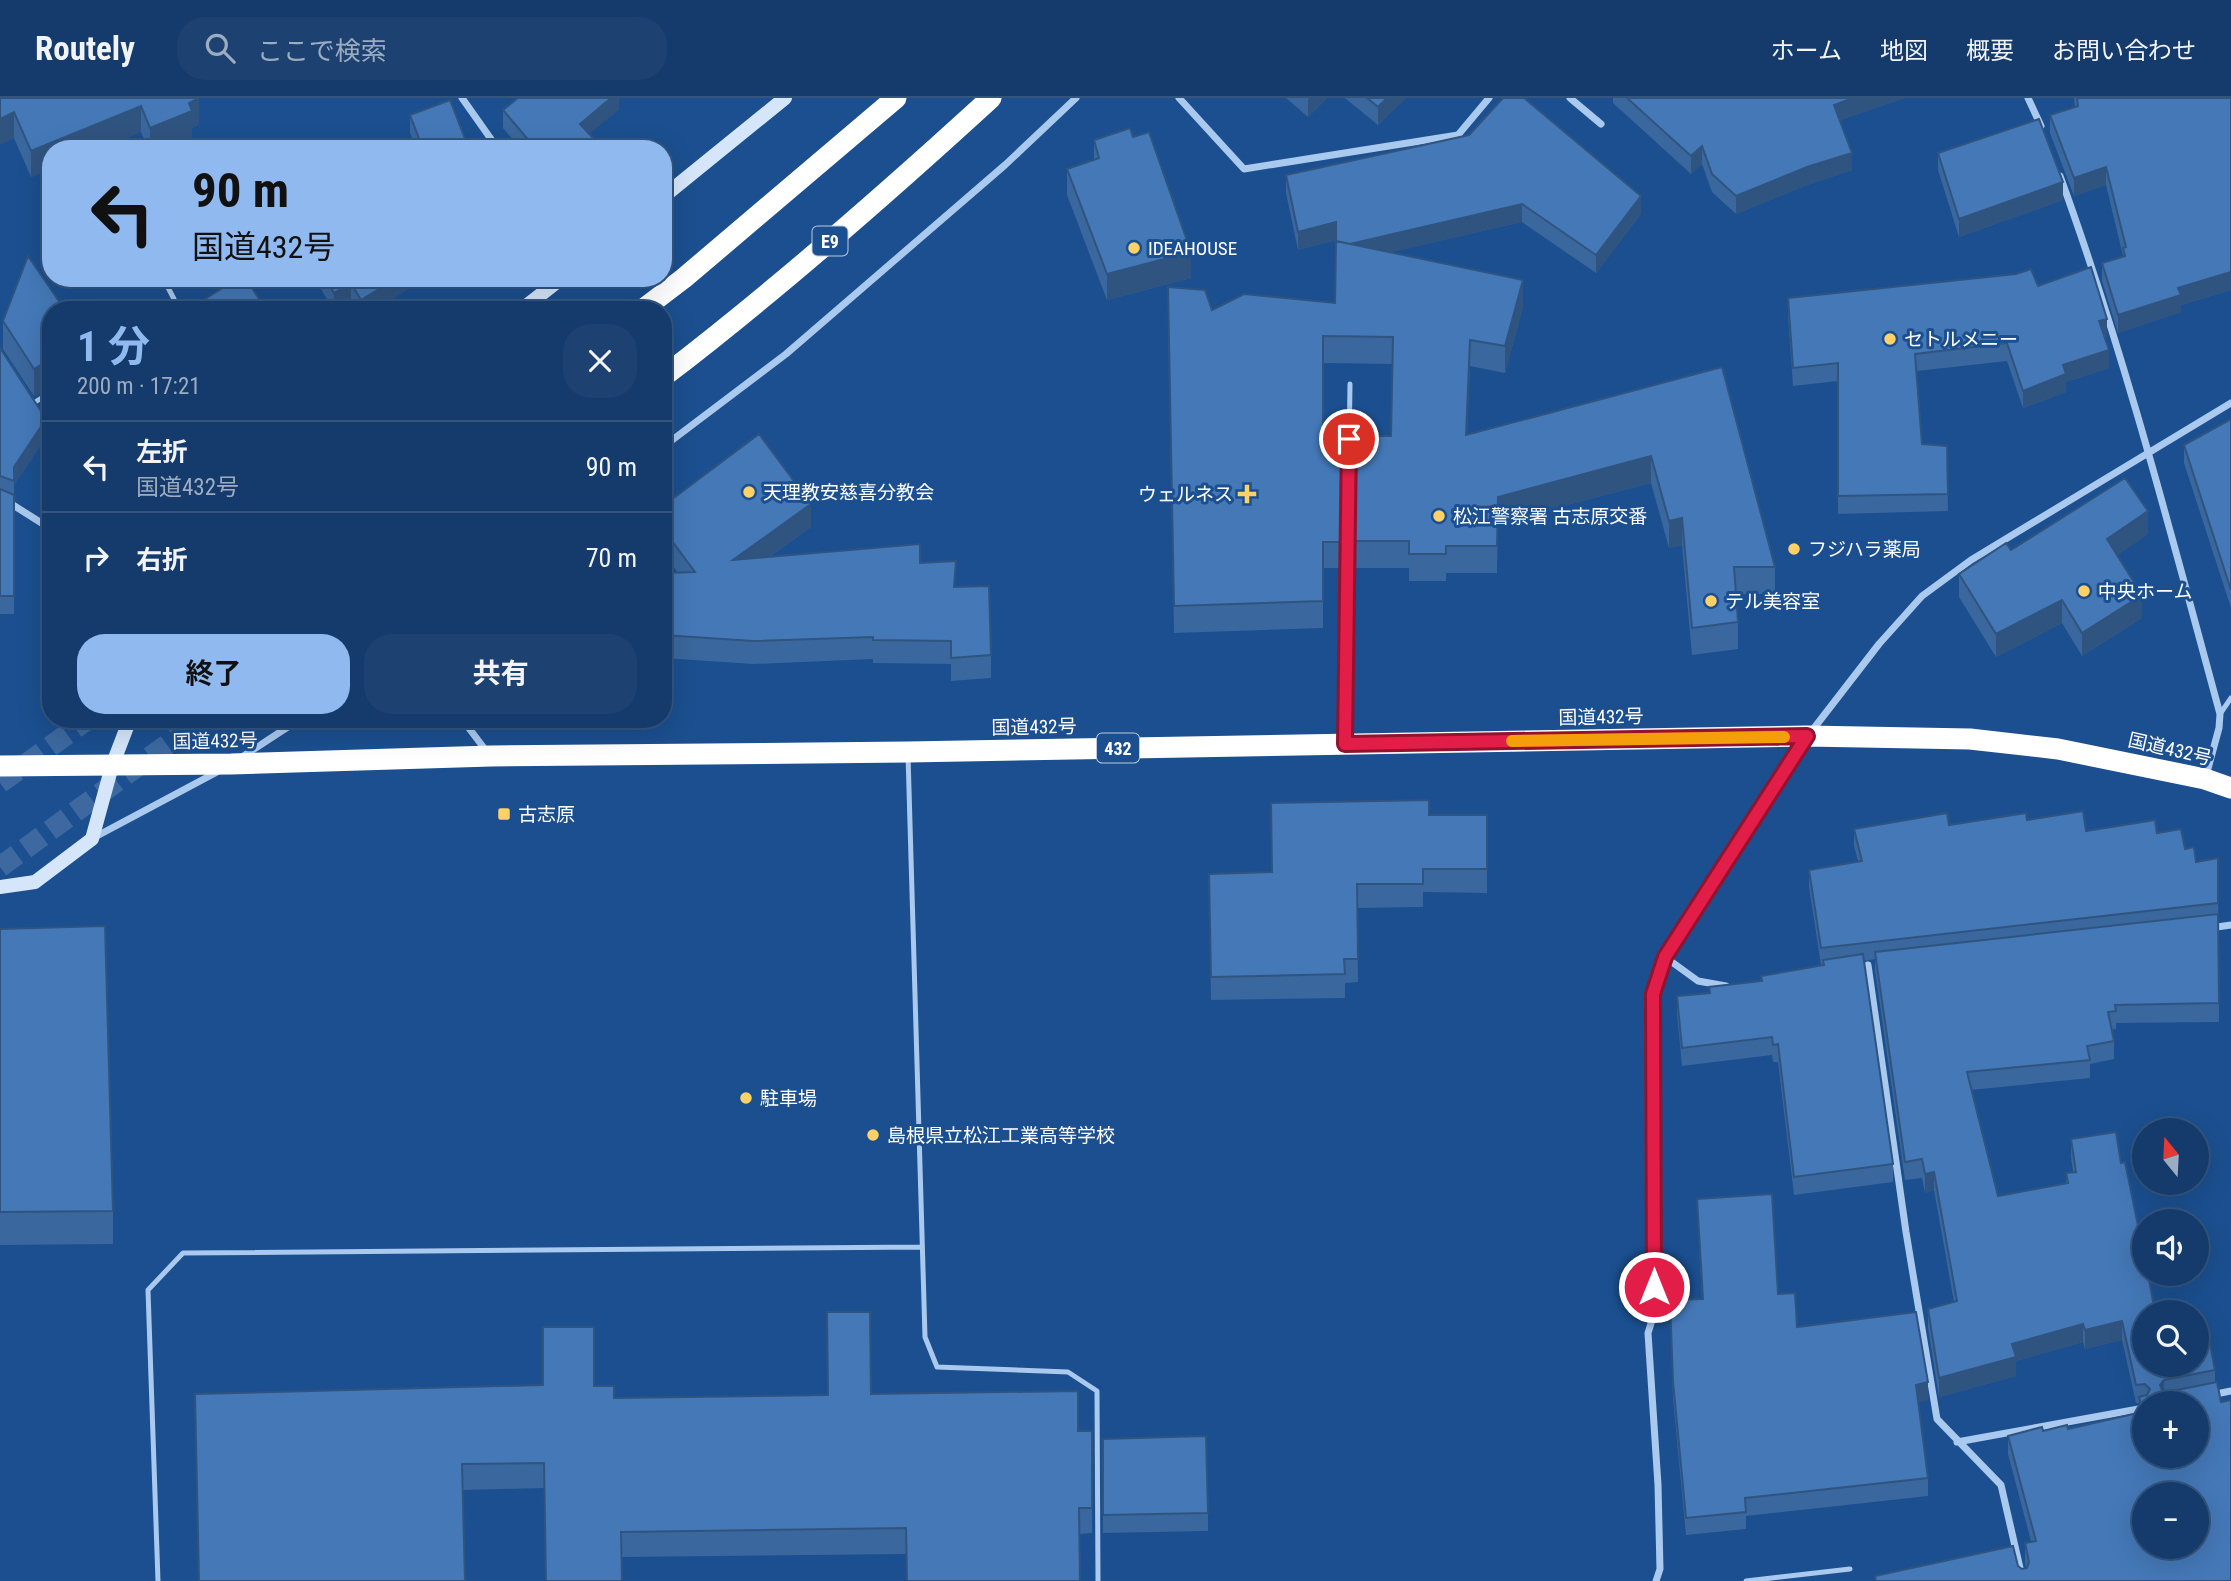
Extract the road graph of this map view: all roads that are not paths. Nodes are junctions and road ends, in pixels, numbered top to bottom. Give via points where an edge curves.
1 (462, 98) edge
2 (786, 98) edge
3 (896, 98) edge
4 (991, 98) edge
5 (1076, 98) edge
6 (1179, 98) edge
7 (1489, 98) edge
8 (1570, 98) edge
9 (2028, 98) edge
10 (1601, 124) dead end
11 (2046, 138) edge
12 (492, 140) edge
13 (2059, 173) edge
14 (672, 190) edge
15 (672, 286) edge
16 (550, 287) edge
17 (671, 287) edge
18 (533, 301) edge
19 (653, 301) edge
20 (672, 370) edge
21 (1350, 384) dead end
22 (25, 394) edge
23 (42, 398) edge
24 (2231, 403) edge
25 (32, 404) junction
26 (42, 420) edge
27 (672, 440) edge
28 (2148, 452) junction
29 (0, 500) edge
30 (42, 523) edge
31 (2231, 698) edge
32 (2220, 714) junction
33 (127, 728) edge
34 (286, 728) edge
35 (469, 728) edge
36 (1807, 736) junction
37 (1345, 744) junction
38 (908, 752) junction
39 (491, 756) junction
40 (231, 764) junction
41 (0, 766) edge
42 (112, 766) junction
43 (2205, 779) junction
44 (2231, 788) edge
45 (92, 839) junction
46 (0, 887) edge
47 (2231, 925) edge
48 (2201, 930) edge
49 (1665, 957) junction
50 (1882, 963) edge
51 (1868, 965) junction
52 (1855, 967) edge
53 (1737, 984) edge
54 (922, 1247) junction
55 (2231, 1391) edge
56 (2209, 1395) edge
57 (2132, 1410) edge
58 (1957, 1442) junction
59 (1850, 1569) dead end
60 (158, 1581) edge
61 (1098, 1581) edge
62 (1656, 1581) edge
63 (1746, 1581) edge
64 (2023, 1581) edge

1 - 12 street
2 - 14 street
3 - 15 highway
4 - 20 highway, E9 via 744,314
5 - 27 street via 786,354
6 - 7 street via 1244,169 1458,135
8 - 10 street
9 - 11 street
13 - 28 street
16 - 18 street
17 - 19 highway
21 - 37 lane
22 - 25 street
23 - 25 lane
24 - 28 street
25 - 26 street
28 - 32 street
28 - 36 street via 1971,560 1922,596
29 - 30 street
31 - 32 lane
32 - 43 street
33 - 42 street
34 - 40 street
35 - 39 street
36 - 37 highway, 国道432号 / 432
36 - 43 highway, 国道432号 / 432 via 1970,739 2058,749
36 - 49 street
37 - 38 highway, 国道432号 / 432
38 - 39 highway, 国道432号 / 432
38 - 54 lane
39 - 40 highway, 国道432号 / 432
40 - 42 highway, 国道432号 / 432
40 - 45 street
41 - 42 highway, 国道432号 / 432
42 - 45 street
43 - 44 highway, 国道432号 / 432
45 - 46 street via 35,881
47 - 48 street
49 - 53 street via 1698,981
49 - 62 street via 1653,994 1654,1314 1648,1333 1658,1485 1660,1569
50 - 51 street
51 - 52 street
51 - 58 street via 1937,1419
54 - 60 lane via 183,1253 148,1290
54 - 61 lane via 925,1337 937,1367 1068,1372 1097,1391
55 - 56 street
57 - 58 street
58 - 64 street via 2001,1485
59 - 63 lane

